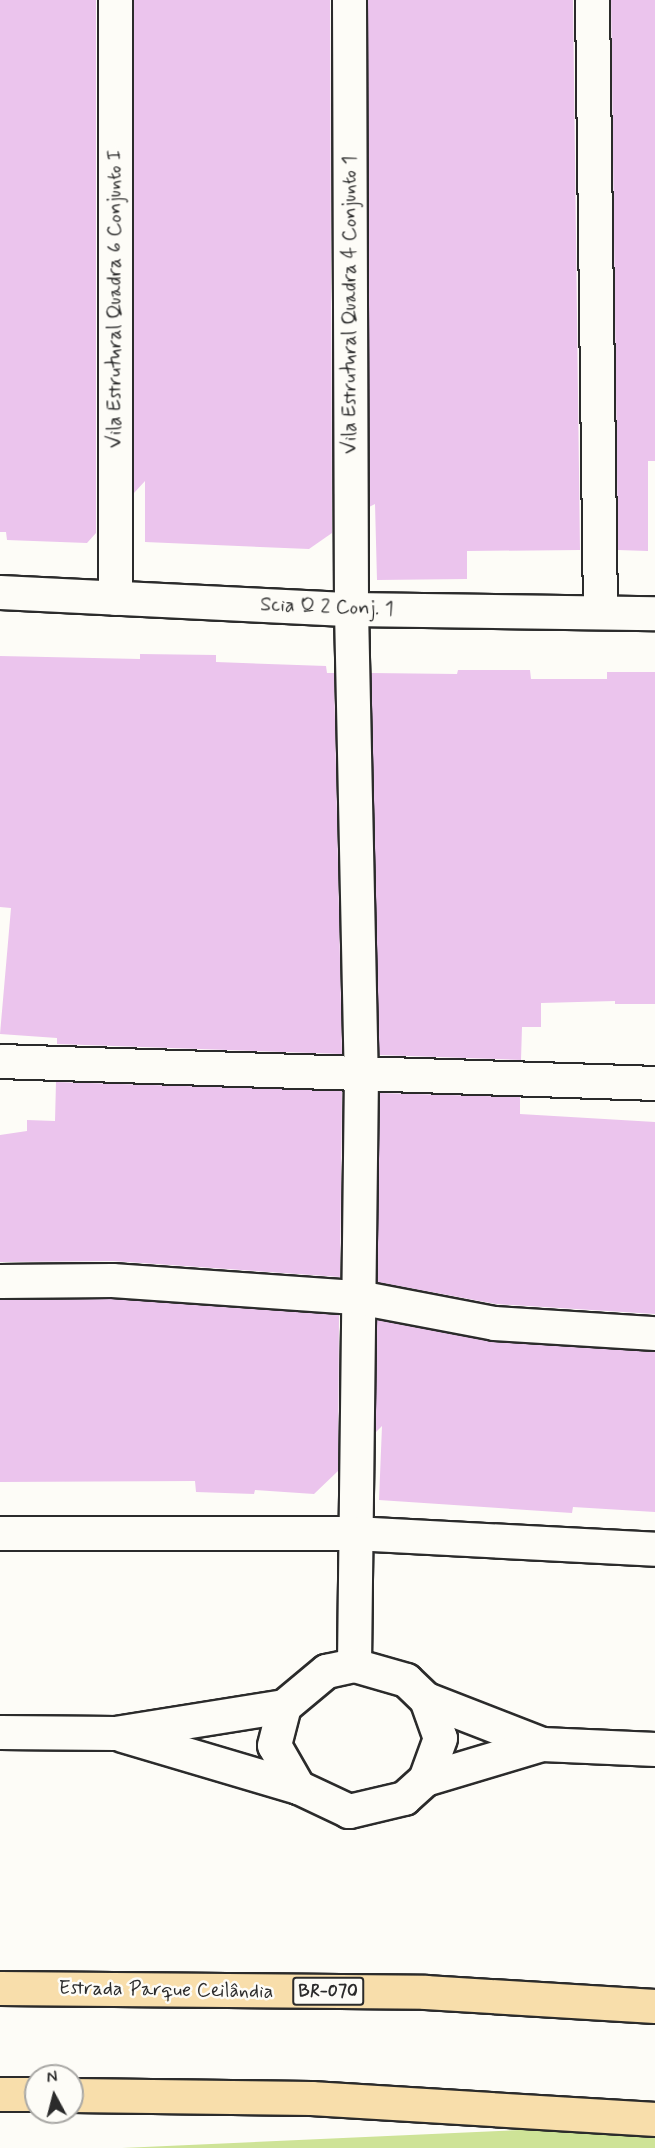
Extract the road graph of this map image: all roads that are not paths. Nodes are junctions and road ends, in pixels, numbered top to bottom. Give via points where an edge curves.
1 (115, 0) edge
2 (349, 0) edge
3 (592, 0) edge
4 (0, 592) edge
5 (115, 598) junction
6 (351, 609) junction
7 (600, 612) junction
8 (655, 613) edge
9 (0, 1061) edge
10 (361, 1074) junction
11 (655, 1083) edge
12 (0, 1281) edge
13 (358, 1297) junction
14 (655, 1333) edge
15 (0, 1533) edge
16 (353, 1533) junction
17 (655, 1549) edge
18 (354, 1665) junction
19 (426, 1699) junction
20 (284, 1706) junction
21 (0, 1732) edge
22 (115, 1733) junction
23 (542, 1744) junction
24 (655, 1749) edge
25 (425, 1779) junction
26 (298, 1787) junction
27 (0, 1988) edge
28 (655, 2006) edge
29 (0, 2094) edge
30 (24, 2094) edge
31 (84, 2095) edge
32 (655, 2119) edge

1 - 5 street, Vila Estrutural Quadra 6 Conjunto I
2 - 6 street, Vila Estrutural Quadra 4 Conjunto 1
3 - 7 street
4 - 5 street, Scia Q 2 Conj. 1
5 - 6 street, Scia Q 2 Conj. 1
6 - 7 street, Scia Q 2 Conj. 1
6 - 10 street, Vila Estrutural Quadra 4 Conjunto 1
7 - 8 street, Scia Q 2 Conj. 1
9 - 10 street
10 - 11 street
10 - 13 street, Vila Estrutural Quadra 4 Conjunto 1
12 - 13 street via 112,1280
13 - 14 street via 494,1323
13 - 16 street, Vila Estrutural Quadra 4 Conjunto 1
15 - 16 street
16 - 17 street
16 - 18 street, Vila Estrutural Quadra 4 Conjunto 1
18 - 19 street via 406,1680
18 - 20 street via 326,1671
19 - 23 street
19 - 25 street via 440,1738
20 - 22 street
20 - 26 street via 274,1745
21 - 22 street
22 - 26 street
23 - 24 street
23 - 25 street
25 - 26 street via 404,1798 349,1811
27 - 28 highway, Estrada Parque Ceilândia / BR-070 via 425,1992
29 - 30 highway
31 - 32 highway via 311,2098

